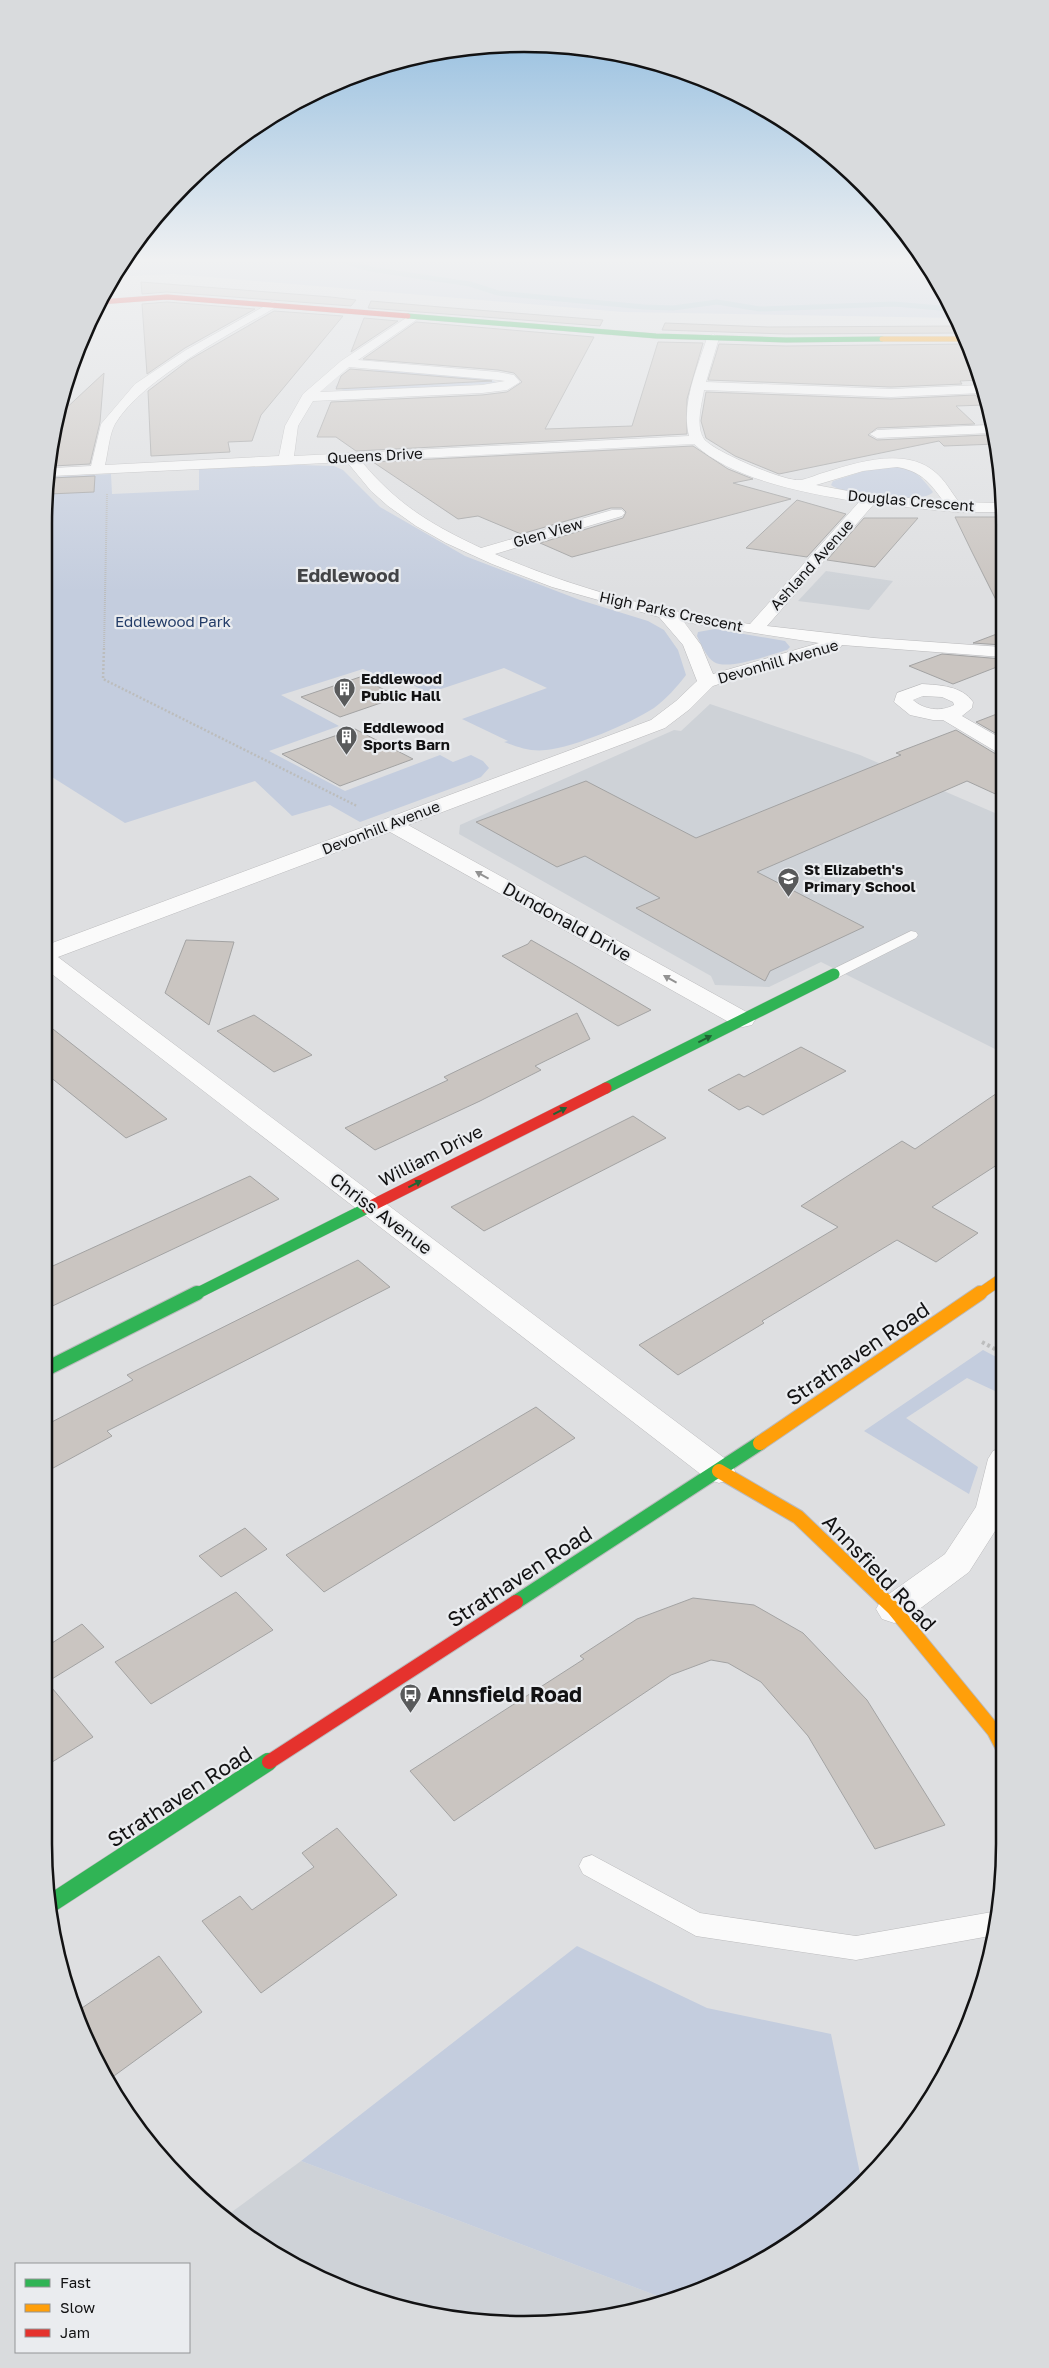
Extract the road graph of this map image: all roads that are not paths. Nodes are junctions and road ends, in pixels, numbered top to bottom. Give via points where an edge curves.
1 (164, 371) edge
2 (338, 371) edge
3 (434, 371) edge
4 (704, 371) edge
5 (700, 386) junction
6 (976, 389) edge
7 (308, 397) junction
8 (986, 429) edge
9 (877, 434) dead end
10 (697, 440) junction
11 (351, 458) junction
12 (286, 460) junction
13 (102, 469) junction
14 (56, 472) edge
15 (798, 485) junction
16 (870, 500) junction
17 (955, 507) junction
18 (995, 507) edge
19 (617, 513) dead end
20 (480, 553) junction
21 (666, 614) junction
22 (755, 629) junction
23 (849, 642) junction
24 (996, 652) edge
25 (707, 682) junction
26 (946, 714) dead end
27 (996, 743) edge
28 (391, 824) junction
29 (910, 935) dead end
30 (52, 953) edge
31 (52, 962) edge
32 (834, 974) joint
33 (743, 1020) junction
34 (371, 1206) junction
35 (996, 1282) edge
36 (52, 1366) edge
37 (719, 1471) junction
38 (996, 1492) edge
39 (894, 1609) junction
40 (996, 1726) edge
41 (592, 1866) dead end
42 (56, 1900) edge
43 (989, 1925) edge

1 - 13 street via 140,387 108,424
2 - 7 street
3 - 7 street via 498,376 514,382 482,389
4 - 5 street
5 - 6 street via 891,393
5 - 10 street via 692,424
7 - 12 street via 292,422
8 - 9 street
10 - 11 street, Queens Drive
10 - 15 street, Douglas Crescent via 746,469
11 - 12 street, Queens Drive
11 - 20 street, High Parks Crescent via 380,492 412,517
12 - 13 street, Queens Drive
13 - 14 street, Queens Drive
15 - 16 street, Douglas Crescent
15 - 17 street via 866,466 904,464 925,470
16 - 17 street, Douglas Crescent
16 - 22 street, Ashland Avenue
17 - 18 street, Douglas Crescent
19 - 20 street, Glen View
20 - 21 street, High Parks Crescent via 559,585
21 - 22 street, High Parks Crescent
21 - 25 street, Devonhill Avenue via 685,631 700,658
22 - 23 street, High Parks Crescent
23 - 24 street, High Parks Crescent
23 - 25 street, Devonhill Avenue
25 - 28 street, Devonhill Avenue via 658,724
26 - 27 street
28 - 30 street, Devonhill Avenue
33 -> 28 street, Dundonald Drive
29 - 32 lane
31 - 34 street, Chriss Avenue
32 - 33 street, William Drive
34 -> 33 street, William Drive
34 - 36 street, William Drive
34 - 37 street, Chriss Avenue
35 - 37 street, Strathaven Road
37 - 39 street, Annsfield Road via 798,1517
37 - 42 street, Strathaven Road
38 - 39 street via 992,1509 957,1562
39 - 40 street, Annsfield Road
41 - 43 lane via 696,1924 856,1948

